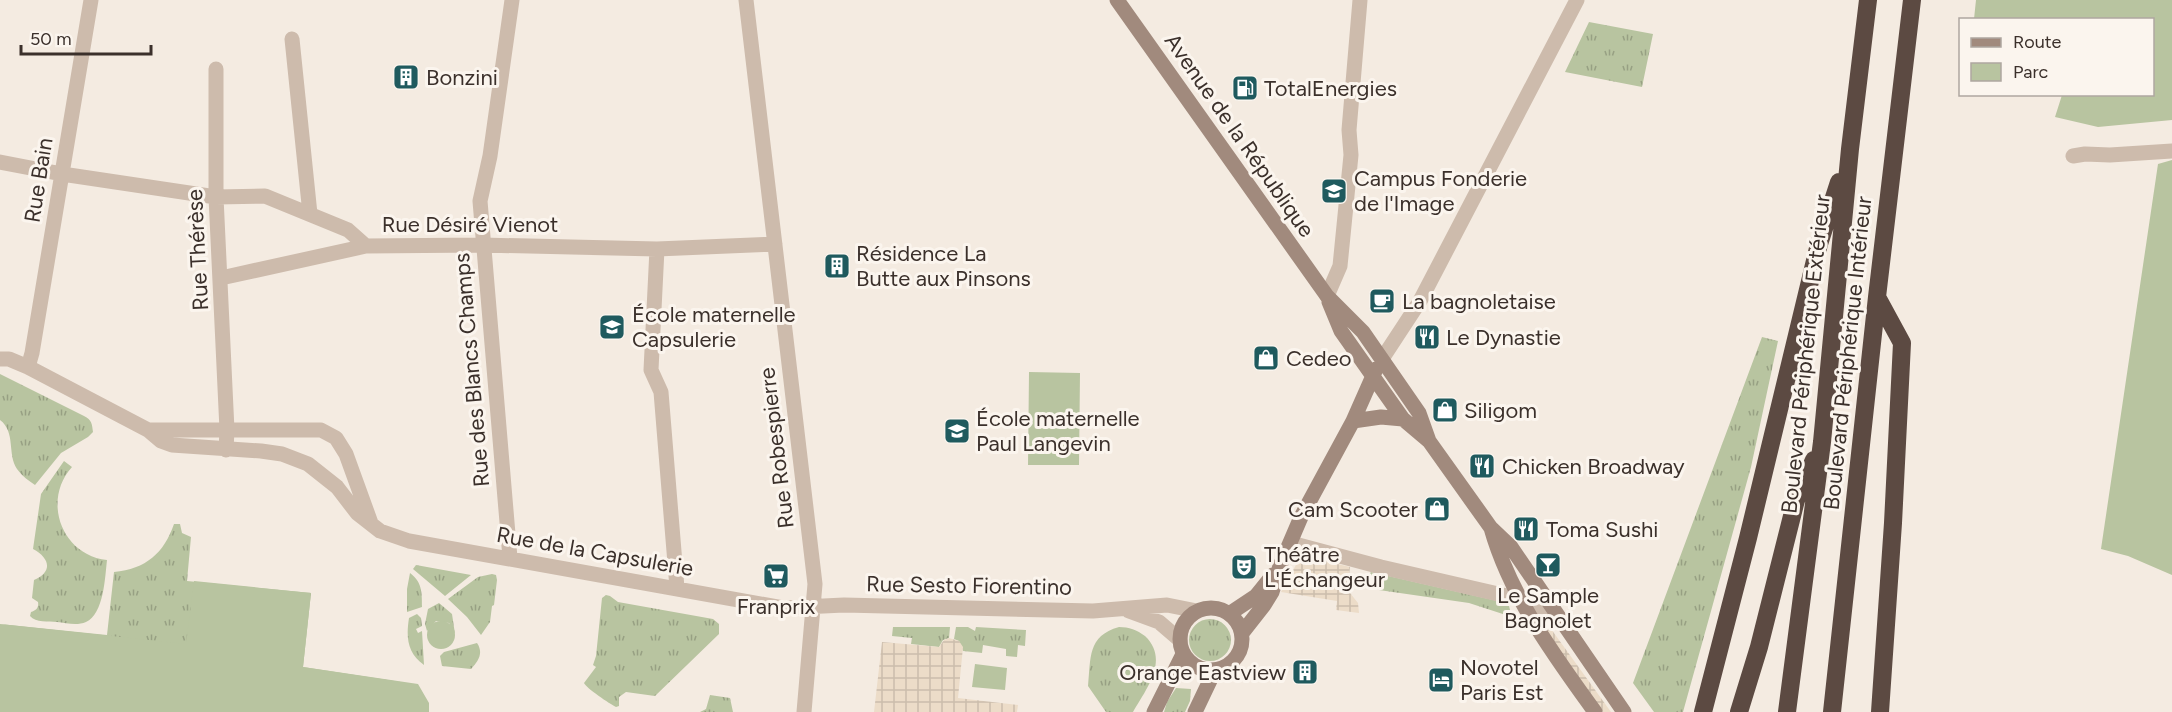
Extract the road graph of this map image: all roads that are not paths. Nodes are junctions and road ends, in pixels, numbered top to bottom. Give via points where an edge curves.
1 (91, 0) edge
2 (512, 0) edge
3 (746, 0) edge
4 (1117, 0) edge
5 (1360, 0) edge
6 (1577, 0) edge
7 (1868, 0) edge
8 (1912, 0) edge
9 (292, 39) dead end
10 (216, 69) dead end
11 (1850, 148) junction
12 (2172, 151) edge
13 (2073, 156) dead end
14 (0, 162) edge
15 (62, 174) junction
16 (216, 197) junction
17 (310, 214) junction
18 (483, 244) junction
19 (775, 244) junction
20 (366, 246) junction
21 (657, 249) junction
22 (221, 278) junction
23 (1327, 297) junction
24 (1877, 297) junction
25 (0, 359) edge
26 (1382, 359) junction
27 (28, 367) junction
28 (1373, 377) junction
29 (1402, 419) junction
30 (1353, 421) junction
31 (148, 430) junction
32 (227, 430) junction
33 (1429, 441) junction
34 (1822, 442) junction
35 (226, 450) junction
36 (371, 524) junction
37 (1491, 528) junction
38 (1290, 543) junction
39 (510, 558) junction
40 (1280, 566) junction
41 (676, 588) junction
42 (1520, 599) junction
43 (814, 607) junction
44 (1123, 609) junction
45 (1197, 611) junction
46 (1230, 614) junction
47 (1563, 623) junction
48 (1242, 633) junction
49 (1181, 647) junction
50 (1215, 670) junction
51 (804, 712) edge
52 (1154, 712) edge
53 (1195, 712) edge
54 (1595, 712) edge
55 (1624, 712) edge
56 (1703, 712) edge
57 (1739, 712) edge
58 (1787, 712) edge
59 (1832, 712) edge
60 (1880, 712) edge

1 - 15 street, Rue Bain
2 - 18 street, Rue des Blancs Champs via 480,201
3 - 19 street, Rue Robespierre
4 - 23 main road, Avenue de la République
5 - 23 street via 1340,266
6 - 26 street via 1420,301
7 - 11 highway, Boulevard Périphérique Extérieur
8 - 24 highway, Boulevard Périphérique Intérieur
9 - 17 street
10 - 16 street, Rue Thérèse
11 - 34 highway, Boulevard Périphérique Extérieur
11 - 56 highway via 1819,244
12 - 13 street
14 - 15 street, Rue Désiré Vienot
15 - 16 street, Rue Désiré Vienot
15 - 27 street, Rue Bain
16 - 17 street, Rue Désiré Vienot via 265,196
16 - 22 street, Rue Thérèse
17 - 20 street, Rue Désiré Vienot via 348,230
18 - 20 street, Rue Désiré Vienot
18 - 21 street, Rue Désiré Vienot
18 - 39 street, Rue des Blancs Champs
19 - 21 street, Rue Désiré Vienot
19 - 43 street, Rue Robespierre via 815,584
20 - 22 street
21 - 41 street via 651,370 661,392
22 - 32 street, Rue Thérèse
23 - 26 main road, Avenue de la République via 1363,332
23 - 28 main road, Avenue de la République via 1341,331
24 - 59 highway, Boulevard Périphérique Intérieur
24 - 60 highway via 1902,344
25 - 27 street, Rue de la Capsulerie
26 - 28 main road
26 - 33 main road, Avenue de la République via 1419,413
27 - 31 street, Rue de la Capsulerie
28 - 29 main road, Avenue de la République
28 - 30 main road
29 - 30 main road
29 - 33 main road, Avenue de la République
30 - 38 main road
31 - 32 street, Rue de la Capsulerie
31 - 35 street, Rue de la Capsulerie via 172,445
32 - 35 street, Rue Thérèse
32 - 36 street, Rue de la Capsulerie via 321,430 336,438
33 - 37 main road, Avenue de la République
34 - 57 highway via 1796,500
34 - 58 highway, Boulevard Périphérique Extérieur
35 - 36 street, Rue de la Capsulerie via 282,454 308,464 338,487 357,513
36 - 39 street, Rue de la Capsulerie via 409,540
37 - 42 main road, Avenue de la République via 1498,554
37 - 47 main road, Avenue de la République via 1511,547
38 - 40 main road
38 - 42 street
39 - 41 street, Rue de la Capsulerie
40 - 46 main road via 1256,596
40 - 48 main road via 1272,592
41 - 43 street, Rue de la Capsulerie via 783,608
42 - 47 street
42 - 54 main road, Avenue de la République
43 - 44 street, Rue Sesto Fiorentino
43 - 51 street, Rue Robespierre
44 - 45 street, Rue Sesto Fiorentino via 1167,606
44 - 49 street, Rue Sesto Fiorentino via 1159,622
45 - 46 main road via 1216,608
45 - 49 main road via 1185,622
46 - 48 main road
47 - 55 main road, Avenue de la République
48 - 50 main road via 1242,648 1236,659
49 - 50 main road via 1198,668
49 - 52 main road
50 - 53 main road

